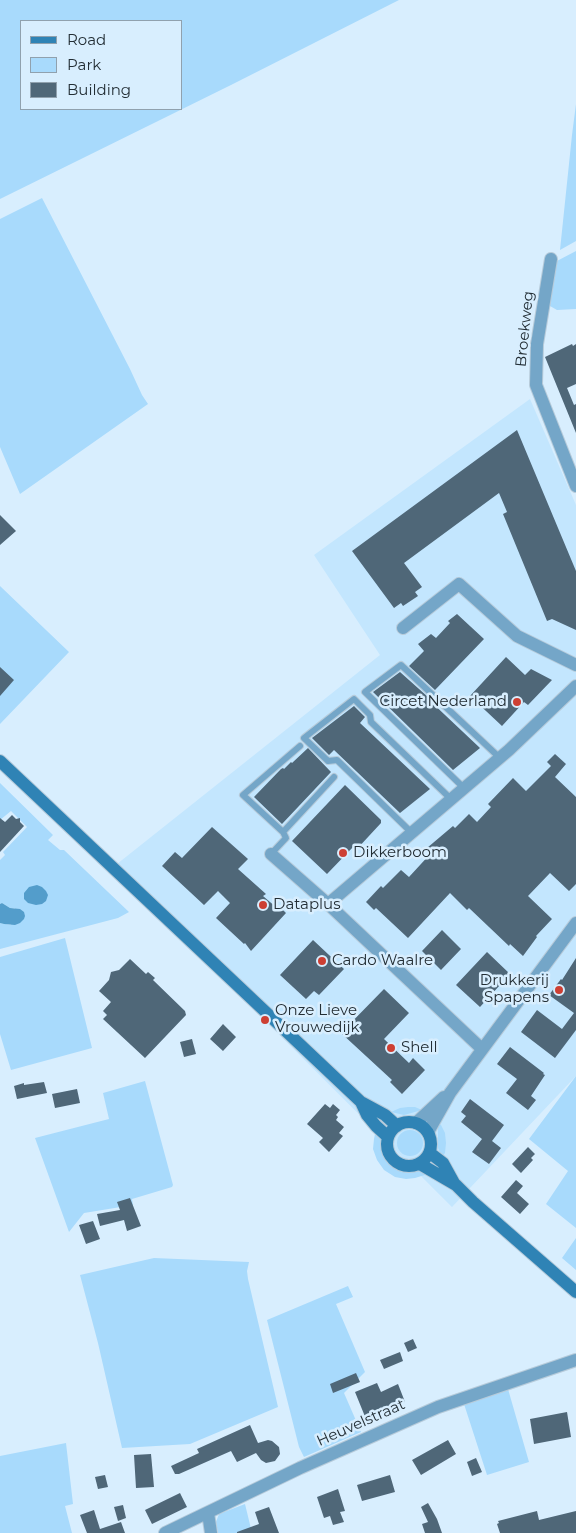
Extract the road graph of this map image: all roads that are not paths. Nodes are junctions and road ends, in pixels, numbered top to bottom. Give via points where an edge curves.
1 (551, 259) dead end
2 (576, 486) edge
3 (403, 628) dead end
4 (576, 665) edge
5 (576, 686) edge
6 (300, 746) dead end
7 (500, 758) junction
8 (0, 761) edge
9 (334, 777) dead end
10 (464, 788) junction
11 (451, 799) junction
12 (283, 832) junction
13 (412, 833) junction
14 (271, 854) joint
15 (328, 904) junction
16 (576, 923) edge
17 (482, 1049) junction
18 (450, 1093) junction
19 (361, 1102) junction
20 (416, 1123) junction
21 (397, 1126) junction
22 (428, 1132) junction
23 (388, 1137) junction
24 (430, 1153) junction
25 (420, 1164) junction
26 (456, 1185) junction
27 (576, 1292) edge
28 (576, 1360) edge
29 (208, 1513) junction
30 (166, 1533) edge
31 (211, 1533) edge

1 - 2 street, Broekweg via 537,344 536,385
3 - 4 street via 460,584 517,636
5 - 7 street
6 - 12 lane via 243,795
7 - 10 street
7 - 10 lane via 401,665 365,692
8 - 19 main road
9 - 12 lane
10 - 11 street
11 - 13 street
11 - 13 lane via 371,722 370,715 354,699 304,738 328,761 337,760
12 - 14 lane via 286,838
13 - 15 street
14 - 15 street
15 - 17 street
16 - 17 street
17 - 18 street
18 - 20 street
18 - 22 street
19 - 21 main road
19 - 23 main road via 367,1115
20 - 21 main road
20 - 22 main road
21 - 23 main road
22 - 24 main road via 432,1146
23 - 25 main road via 388,1152 392,1159 405,1167
24 - 25 main road
24 - 26 main road via 443,1163
25 - 26 main road
26 - 27 main road
28 - 29 street, Heuvelstraat via 438,1407
29 - 30 street, Heuvelstraat
29 - 31 street

